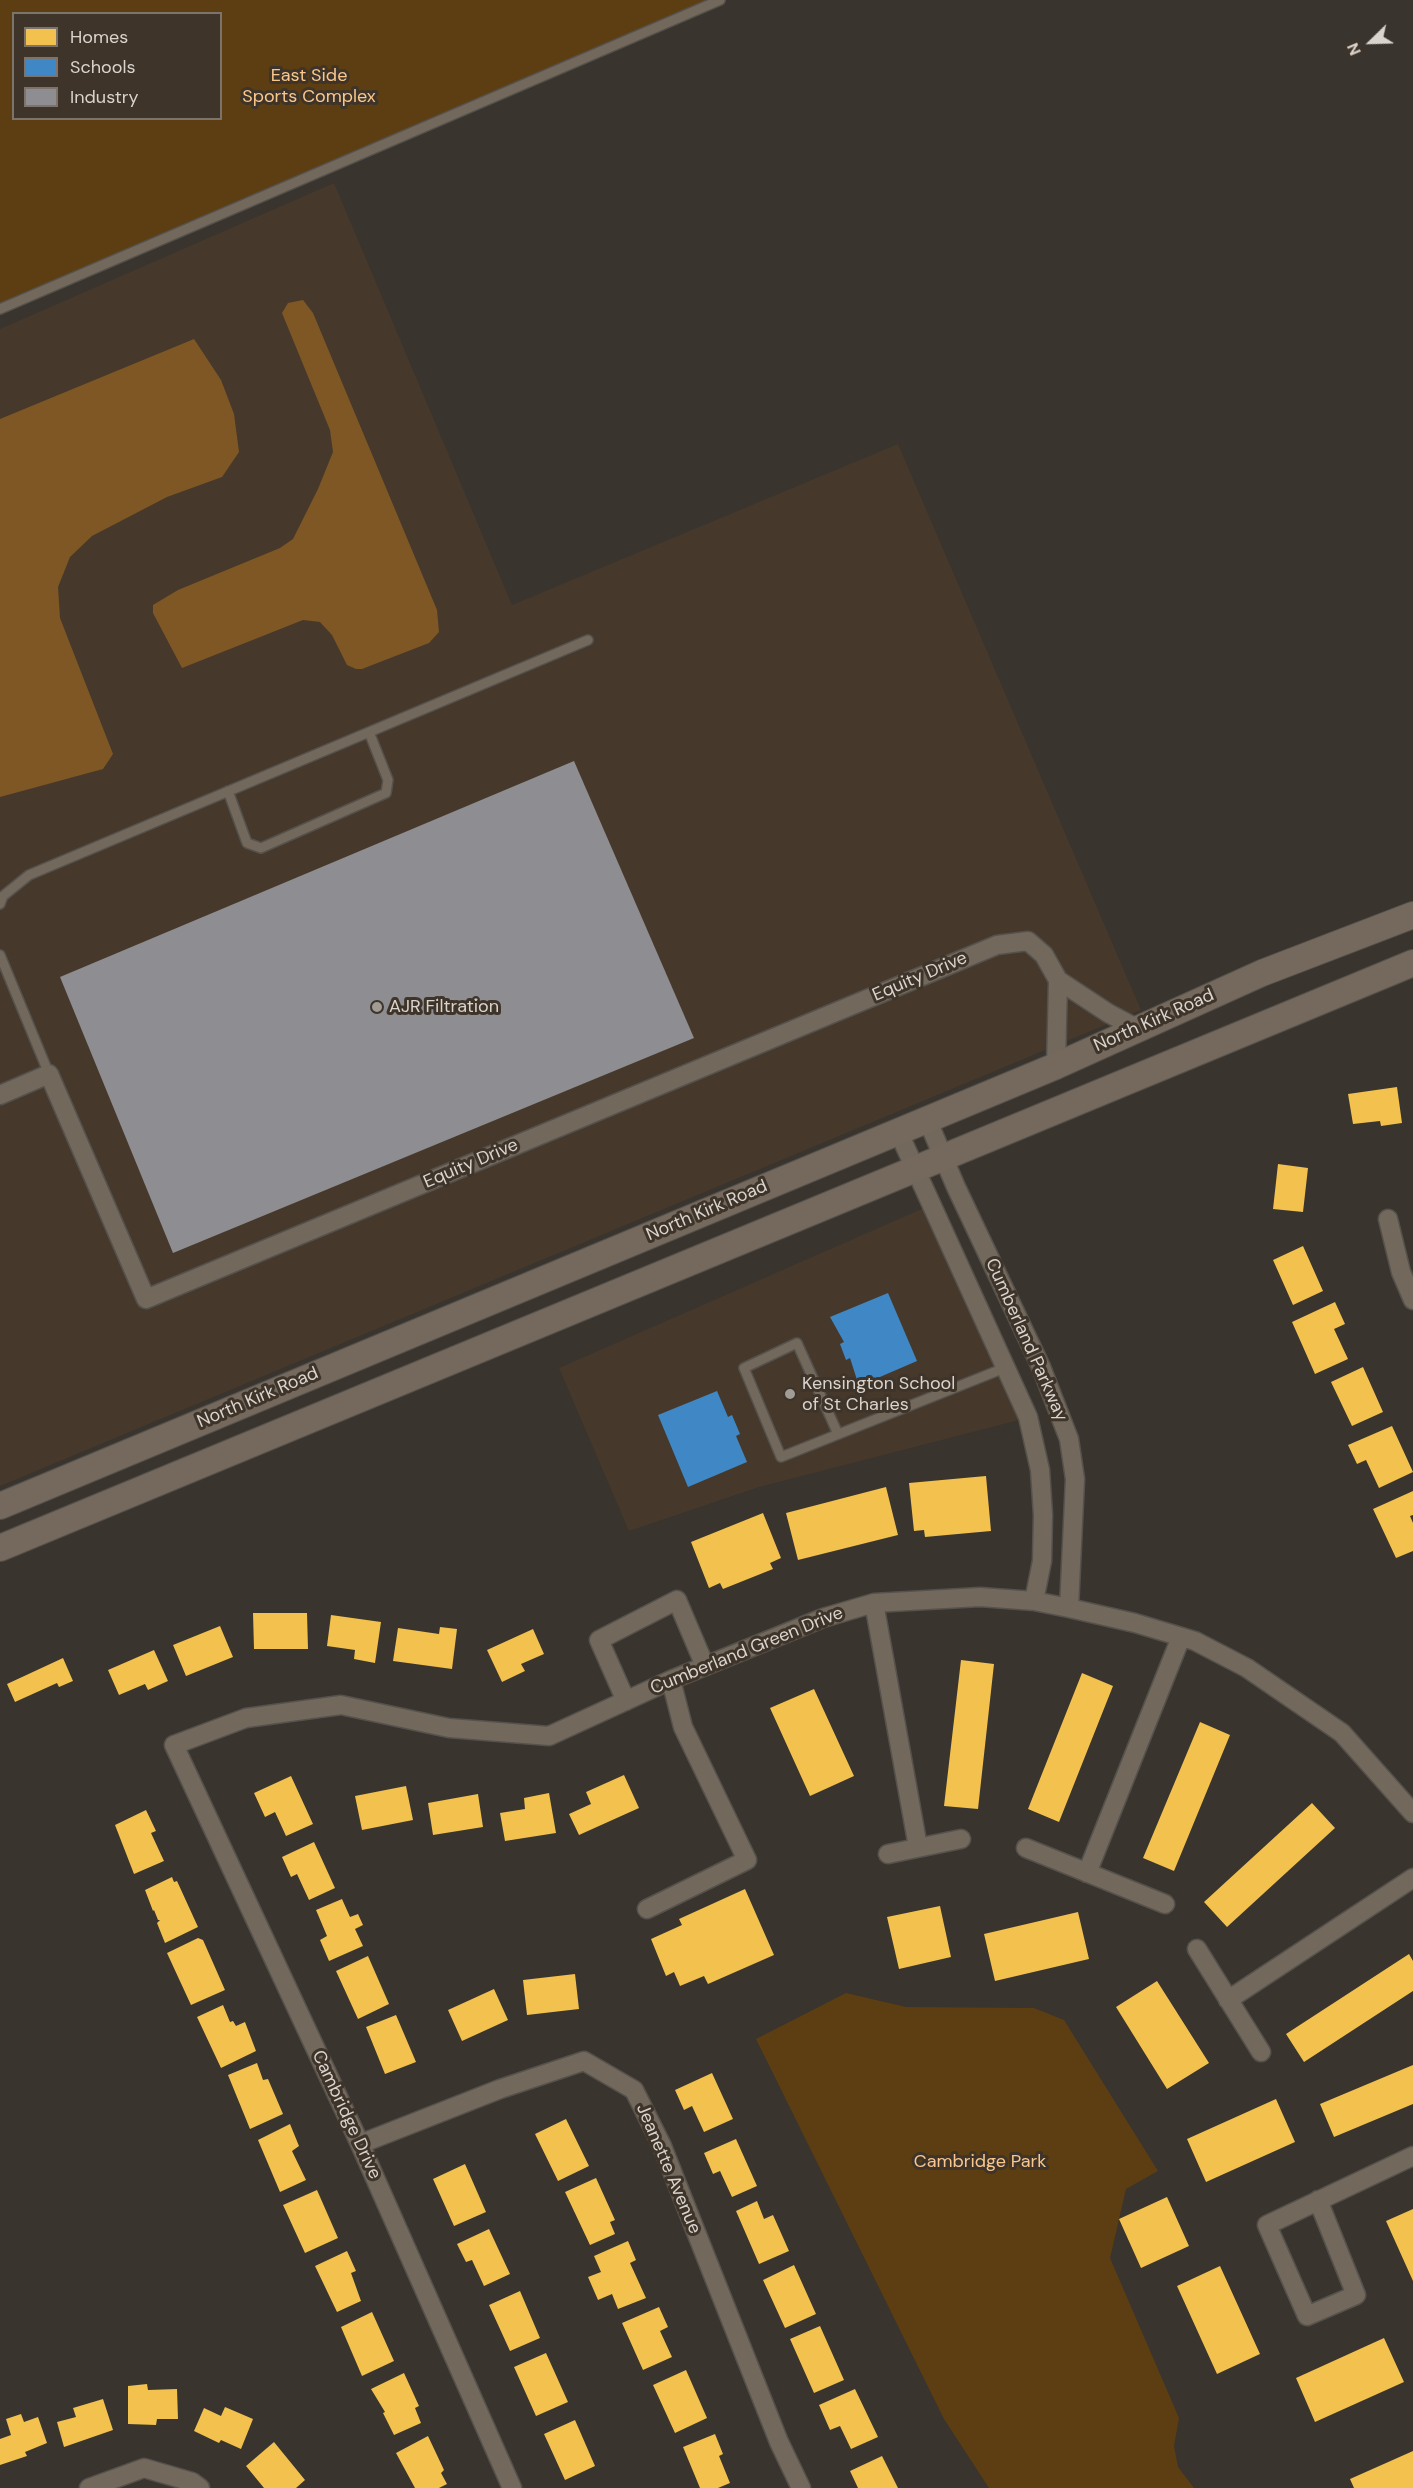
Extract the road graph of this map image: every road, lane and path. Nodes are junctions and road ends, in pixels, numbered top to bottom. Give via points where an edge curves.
1 (720, 0) edge
2 (0, 309) edge
3 (588, 640) dead end
4 (369, 732) junction
5 (228, 791) junction
6 (0, 904) edge
7 (1413, 915) edge
8 (0, 955) edge
9 (1413, 963) edge
10 (1058, 980) junction
11 (1138, 1029) junction
12 (1056, 1066) junction
13 (49, 1074) junction
14 (0, 1095) edge
15 (927, 1119) junction
16 (898, 1131) junction
17 (943, 1158) junction
18 (915, 1171) junction
19 (1388, 1218) dead end
20 (1413, 1300) edge
21 (1008, 1367) junction
22 (838, 1434) junction
23 (0, 1506) edge
24 (0, 1548) edge
25 (1034, 1601) junction
26 (874, 1603) junction
27 (1069, 1608) junction
28 (1181, 1637) junction
29 (705, 1666) junction
30 (671, 1680) junction
31 (626, 1701) junction
32 (174, 1745) joint
33 (1413, 1814) edge
34 (961, 1839) dead end
35 (918, 1847) junction
36 (1026, 1848) dead end
37 (888, 1854) dead end
38 (1087, 1873) junction
39 (1413, 1878) edge
40 (1164, 1904) dead end
41 (647, 1909) dead end
42 (1197, 1949) dead end
43 (1228, 2000) junction
44 (1262, 2052) dead end
45 (360, 2144) junction
46 (1413, 2156) edge
47 (1318, 2200) junction
48 (89, 2488) edge
49 (200, 2488) edge
50 (512, 2488) edge
51 (801, 2488) edge

1 - 2 lane
3 - 4 lane
4 - 5 lane
4 - 5 lane via 388,780 386,793 261,848 247,843
5 - 6 lane via 29,874 3,896
7 - 11 main road, North Kirk Road via 1262,973
8 - 13 lane
9 - 17 main road
10 - 11 street, Equity Drive
10 - 12 street
10 - 13 street, Equity Drive via 1044,955 1028,941 998,945 146,1299
11 - 12 main road, North Kirk Road
12 - 15 main road, North Kirk Road
13 - 14 street
15 - 16 main road, North Kirk Road
15 - 17 street, Cumberland Parkway
16 - 18 street, Cumberland Parkway
16 - 23 main road, North Kirk Road
17 - 18 main road
17 - 27 street, Cumberland Parkway via 1041,1367 1068,1439 1075,1479
18 - 21 street, Cumberland Parkway
18 - 24 main road
19 - 20 street via 1401,1272
21 - 22 lane
21 - 25 street, Cumberland Parkway via 1028,1417 1040,1470 1042,1561
22 - 22 lane via 797,1343 744,1368 781,1457
25 - 26 street, Cumberland Green Drive via 980,1597
25 - 27 street, Cumberland Green Drive
26 - 29 street, Cumberland Green Drive via 823,1618
26 - 35 street
27 - 28 street, Cumberland Green Drive
28 - 33 street, Cumberland Green Drive via 1247,1668 1342,1733
28 - 38 street
29 - 30 street, Cumberland Green Drive
29 - 31 street via 677,1600 599,1640
30 - 31 street, Cumberland Green Drive
30 - 41 street via 683,1727 747,1860
31 - 32 street, Cumberland Green Drive via 549,1736 449,1728 341,1705 246,1718
32 - 45 street, Cambridge Drive
34 - 35 street
35 - 37 street
36 - 38 street
38 - 40 street
39 - 43 street
42 - 43 street
43 - 44 street
45 - 50 street, Cambridge Drive
45 - 51 street, Jeanette Avenue via 584,2061 634,2090 662,2146 779,2442
46 - 47 street
47 - 47 street via 1267,2224 1307,2316 1356,2295
48 - 49 street via 144,2468

